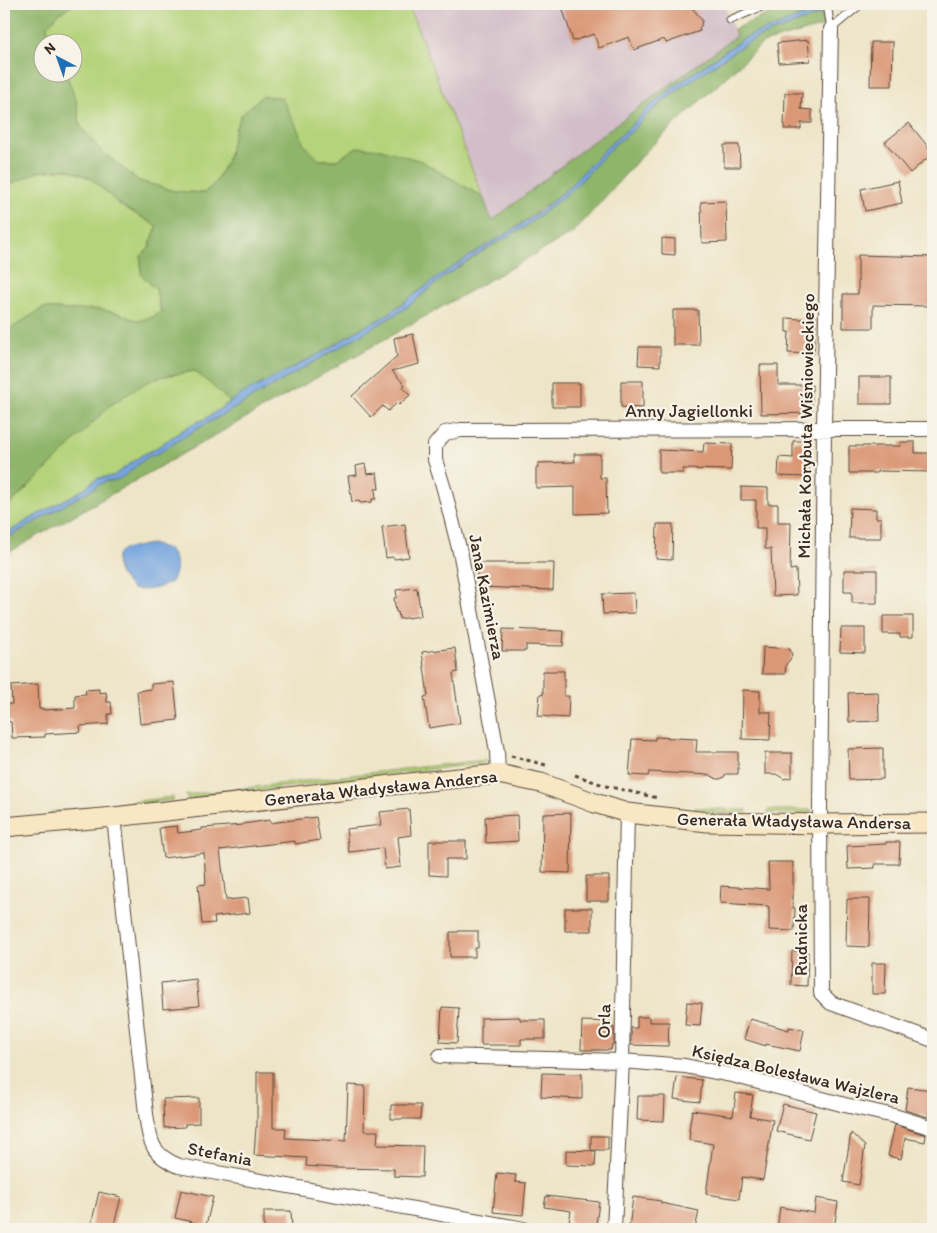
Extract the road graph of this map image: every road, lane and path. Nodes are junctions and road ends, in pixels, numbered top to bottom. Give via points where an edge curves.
1 (768, 4) edge
2 (861, 4) edge
3 (827, 5) edge
4 (730, 20) dead end
5 (831, 23) junction
6 (824, 429) junction
7 (933, 430) edge
8 (445, 433) joint
9 (509, 756) dead end
10 (551, 767) dead end
11 (570, 773) dead end
12 (498, 774) junction
13 (666, 800) dead end
14 (626, 813) junction
15 (114, 817) junction
16 (820, 824) junction
17 (933, 824) edge
18 (4, 828) edge
19 (933, 1040) edge
20 (440, 1056) dead end
21 (622, 1060) junction
22 (933, 1128) edge
23 (524, 1229) edge
24 (614, 1229) edge

1 - 4 lane
2 - 5 lane
3 - 5 lane
5 - 6 street, Michała Korybuta Wiśniowieckiego
6 - 7 street, Anny Jagiellonki
6 - 8 street, Anny Jagiellonki via 461,430
6 - 16 street, Michała Korybuta Wiśniowieckiego
8 - 12 street, Jana Kazimierza via 435,445 435,460 461,556 497,750
9 - 10 path
11 - 13 path via 606,786
12 - 14 street, Generała Władysława Andersa via 541,783
12 - 15 street, Generała Władysława Andersa
14 - 16 street, Generała Władysława Andersa via 708,822
14 - 21 street, Orla
15 - 18 street, Generała Władysława Andersa
15 - 23 street, Stefania via 146,1114 157,1153 179,1166
16 - 17 street, Generała Władysława Andersa
16 - 19 street, Rudnicka via 821,993 831,1004
20 - 21 street, Księdza Bolesława Wajzlera
21 - 22 street, Księdza Bolesława Wajzlera via 718,1072
21 - 24 street, Orla

